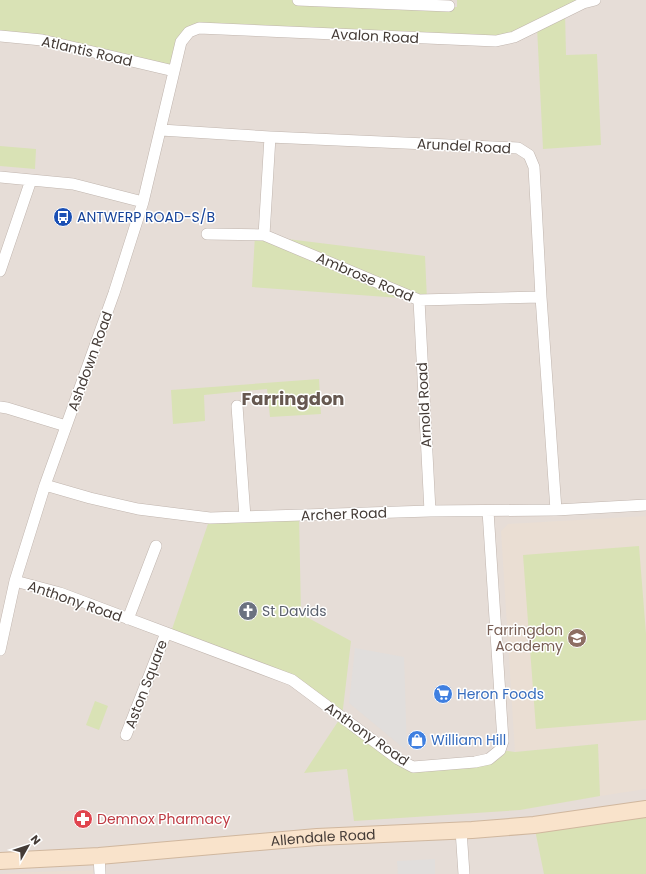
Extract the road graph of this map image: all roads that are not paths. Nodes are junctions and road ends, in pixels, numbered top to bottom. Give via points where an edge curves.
1 (298, 0) edge
2 (594, 0) edge
3 (448, 6) dead end
4 (0, 36) edge
5 (174, 71) junction
6 (161, 130) junction
7 (270, 137) junction
8 (0, 177) edge
9 (31, 180) junction
10 (143, 202) junction
11 (207, 234) dead end
12 (264, 235) junction
13 (0, 271) edge
14 (541, 296) junction
15 (419, 300) junction
16 (237, 406) dead end
17 (0, 407) edge
18 (66, 426) junction
19 (45, 485) junction
20 (646, 505) edge
21 (556, 510) junction
22 (430, 511) junction
23 (488, 511) junction
24 (245, 517) junction
25 (156, 546) dead end
26 (15, 581) junction
27 (128, 619) junction
28 (166, 633) junction
29 (0, 648) edge
30 (126, 736) dead end
31 (646, 809) edge
32 (461, 830) junction
33 (99, 856) junction
34 (0, 861) edge
35 (100, 874) edge
36 (464, 874) edge

1 - 3 street
2 - 5 street, Avalon Road via 514,37 496,41 199,28 189,32 181,42
4 - 5 street, Atlantis Road via 42,40
5 - 6 street, Ashdown Road
6 - 7 street, Arundel Road
6 - 10 street, Ashdown Road
7 - 12 street
7 - 14 street, Arundel Road via 518,148 529,155 534,167
8 - 9 street
9 - 10 street via 73,184
9 - 13 street
10 - 18 street, Ashdown Road via 114,293
11 - 12 street, Ambrose Road
12 - 15 street, Ambrose Road
14 - 15 street, Ambrose Road
14 - 21 street, Arundel Road
15 - 22 street, Arnold Road
16 - 24 street
17 - 18 street
18 - 19 street, Ashdown Road
19 - 24 street, Archer Road via 138,509 210,518
19 - 26 street, Ashdown Road
20 - 21 street, Archer Road
21 - 23 street, Archer Road
22 - 23 street, Archer Road
22 - 24 street, Archer Road
23 - 28 street, Anthony Road via 503,741 500,750 489,759 413,767 398,759 292,680
25 - 27 street
26 - 27 street, Anthony Road via 60,593
26 - 29 street, Ashdown Road
27 - 28 street, Anthony Road
28 - 30 street, Aston Square
31 - 32 street, Allendale Road via 534,825
32 - 33 street, Allendale Road via 317,837
32 - 36 street
33 - 34 street, Allendale Road
33 - 35 street

